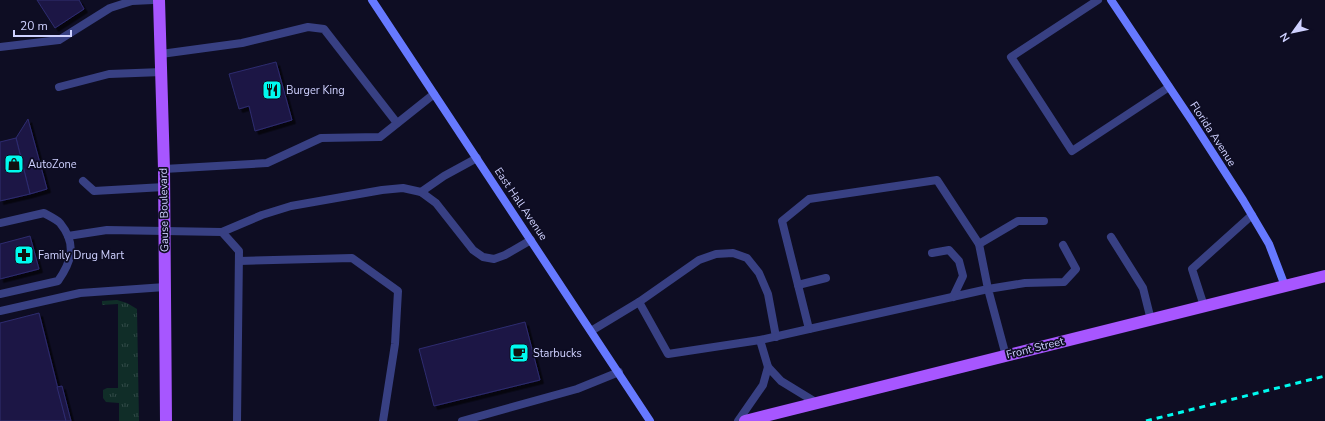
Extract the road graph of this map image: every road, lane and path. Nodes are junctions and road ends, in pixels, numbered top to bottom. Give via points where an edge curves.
1 (153, 0) edge
2 (159, 0) edge
3 (372, 0) edge
4 (1098, 0) edge
5 (1111, 0) edge
6 (0, 47) edge
7 (161, 54) junction
8 (162, 72) junction
9 (59, 87) dead end
10 (1169, 87) junction
11 (434, 94) junction
12 (397, 123) junction
13 (477, 158) junction
14 (164, 169) junction
15 (84, 181) dead end
16 (164, 187) junction
17 (421, 192) junction
18 (1252, 215) junction
19 (1044, 221) dead end
20 (0, 223) edge
21 (165, 230) junction
22 (222, 232) junction
23 (68, 236) junction
24 (1111, 237) dead end
25 (531, 240) junction
26 (979, 244) junction
27 (1063, 245) dead end
28 (932, 253) dead end
29 (239, 261) junction
30 (1325, 276) edge
31 (826, 278) dead end
32 (798, 285) junction
33 (1285, 286) junction
34 (165, 287) junction
35 (988, 288) junction
36 (0, 294) edge
37 (953, 296) junction
38 (639, 302) junction
39 (1204, 306) junction
40 (0, 311) edge
41 (1150, 320) junction
42 (809, 329) junction
43 (591, 331) junction
44 (776, 337) junction
45 (760, 340) junction
46 (1006, 356) junction
47 (768, 367) junction
48 (618, 372) junction
49 (816, 403) junction
50 (166, 421) edge
51 (237, 421) edge
52 (383, 421) edge
53 (462, 421) edge
54 (650, 421) edge
55 (738, 421) edge
56 (744, 421) edge

1 - 6 lane via 132,1 110,8 59,40
2 - 7 main road, Gause Boulevard
3 - 11 street, East Hall Avenue
4 - 10 lane via 1011,57 1072,151
5 - 10 street, Florida Avenue
7 - 8 main road, Gause Boulevard
7 - 12 lane via 242,43 308,27 324,29
8 - 9 lane via 109,74
8 - 14 main road, Gause Boulevard
10 - 18 street, Florida Avenue
11 - 12 lane
11 - 13 street, East Hall Avenue
12 - 14 lane via 380,137 321,138 267,163
13 - 17 lane
13 - 25 street, East Hall Avenue
14 - 16 main road, Gause Boulevard
15 - 16 lane via 94,192
16 - 21 main road, Gause Boulevard
17 - 22 lane via 404,188 382,190 291,206
17 - 25 lane via 436,203 472,250 483,257 494,259
18 - 33 street, Florida Avenue via 1269,244
18 - 39 lane via 1192,269
19 - 26 lane via 1018,221
20 - 23 lane via 44,213 59,222
21 - 22 lane
21 - 23 lane via 107,230
21 - 34 main road, Gause Boulevard
22 - 29 lane via 239,251
23 - 36 lane via 72,254 67,269 58,281
24 - 41 lane via 1143,288
25 - 43 street, East Hall Avenue
26 - 32 lane via 937,180 809,199 782,221
26 - 35 lane
27 - 35 lane via 1076,269 1064,282
28 - 37 lane via 950,250 958,261 963,276
29 - 51 lane
29 - 52 lane via 352,258 398,291 395,344
30 - 33 main road, Front Street
31 - 32 lane
32 - 42 lane
33 - 39 main road, Front Street
34 - 40 lane via 80,293
34 - 50 main road, Gause Boulevard
35 - 37 lane
35 - 46 lane
37 - 42 lane
38 - 43 lane
38 - 44 lane via 699,260 716,254 733,254 747,258 759,273 768,294
38 - 45 lane via 668,354
39 - 41 main road, Front Street
41 - 46 main road, Front Street
42 - 44 lane
43 - 48 street, East Hall Avenue
44 - 45 lane
45 - 47 lane
46 - 49 main road, Front Street
47 - 49 lane via 781,381
47 - 55 lane via 763,385
48 - 53 lane via 577,389
48 - 54 street, East Hall Avenue
49 - 56 main road, Front Street

